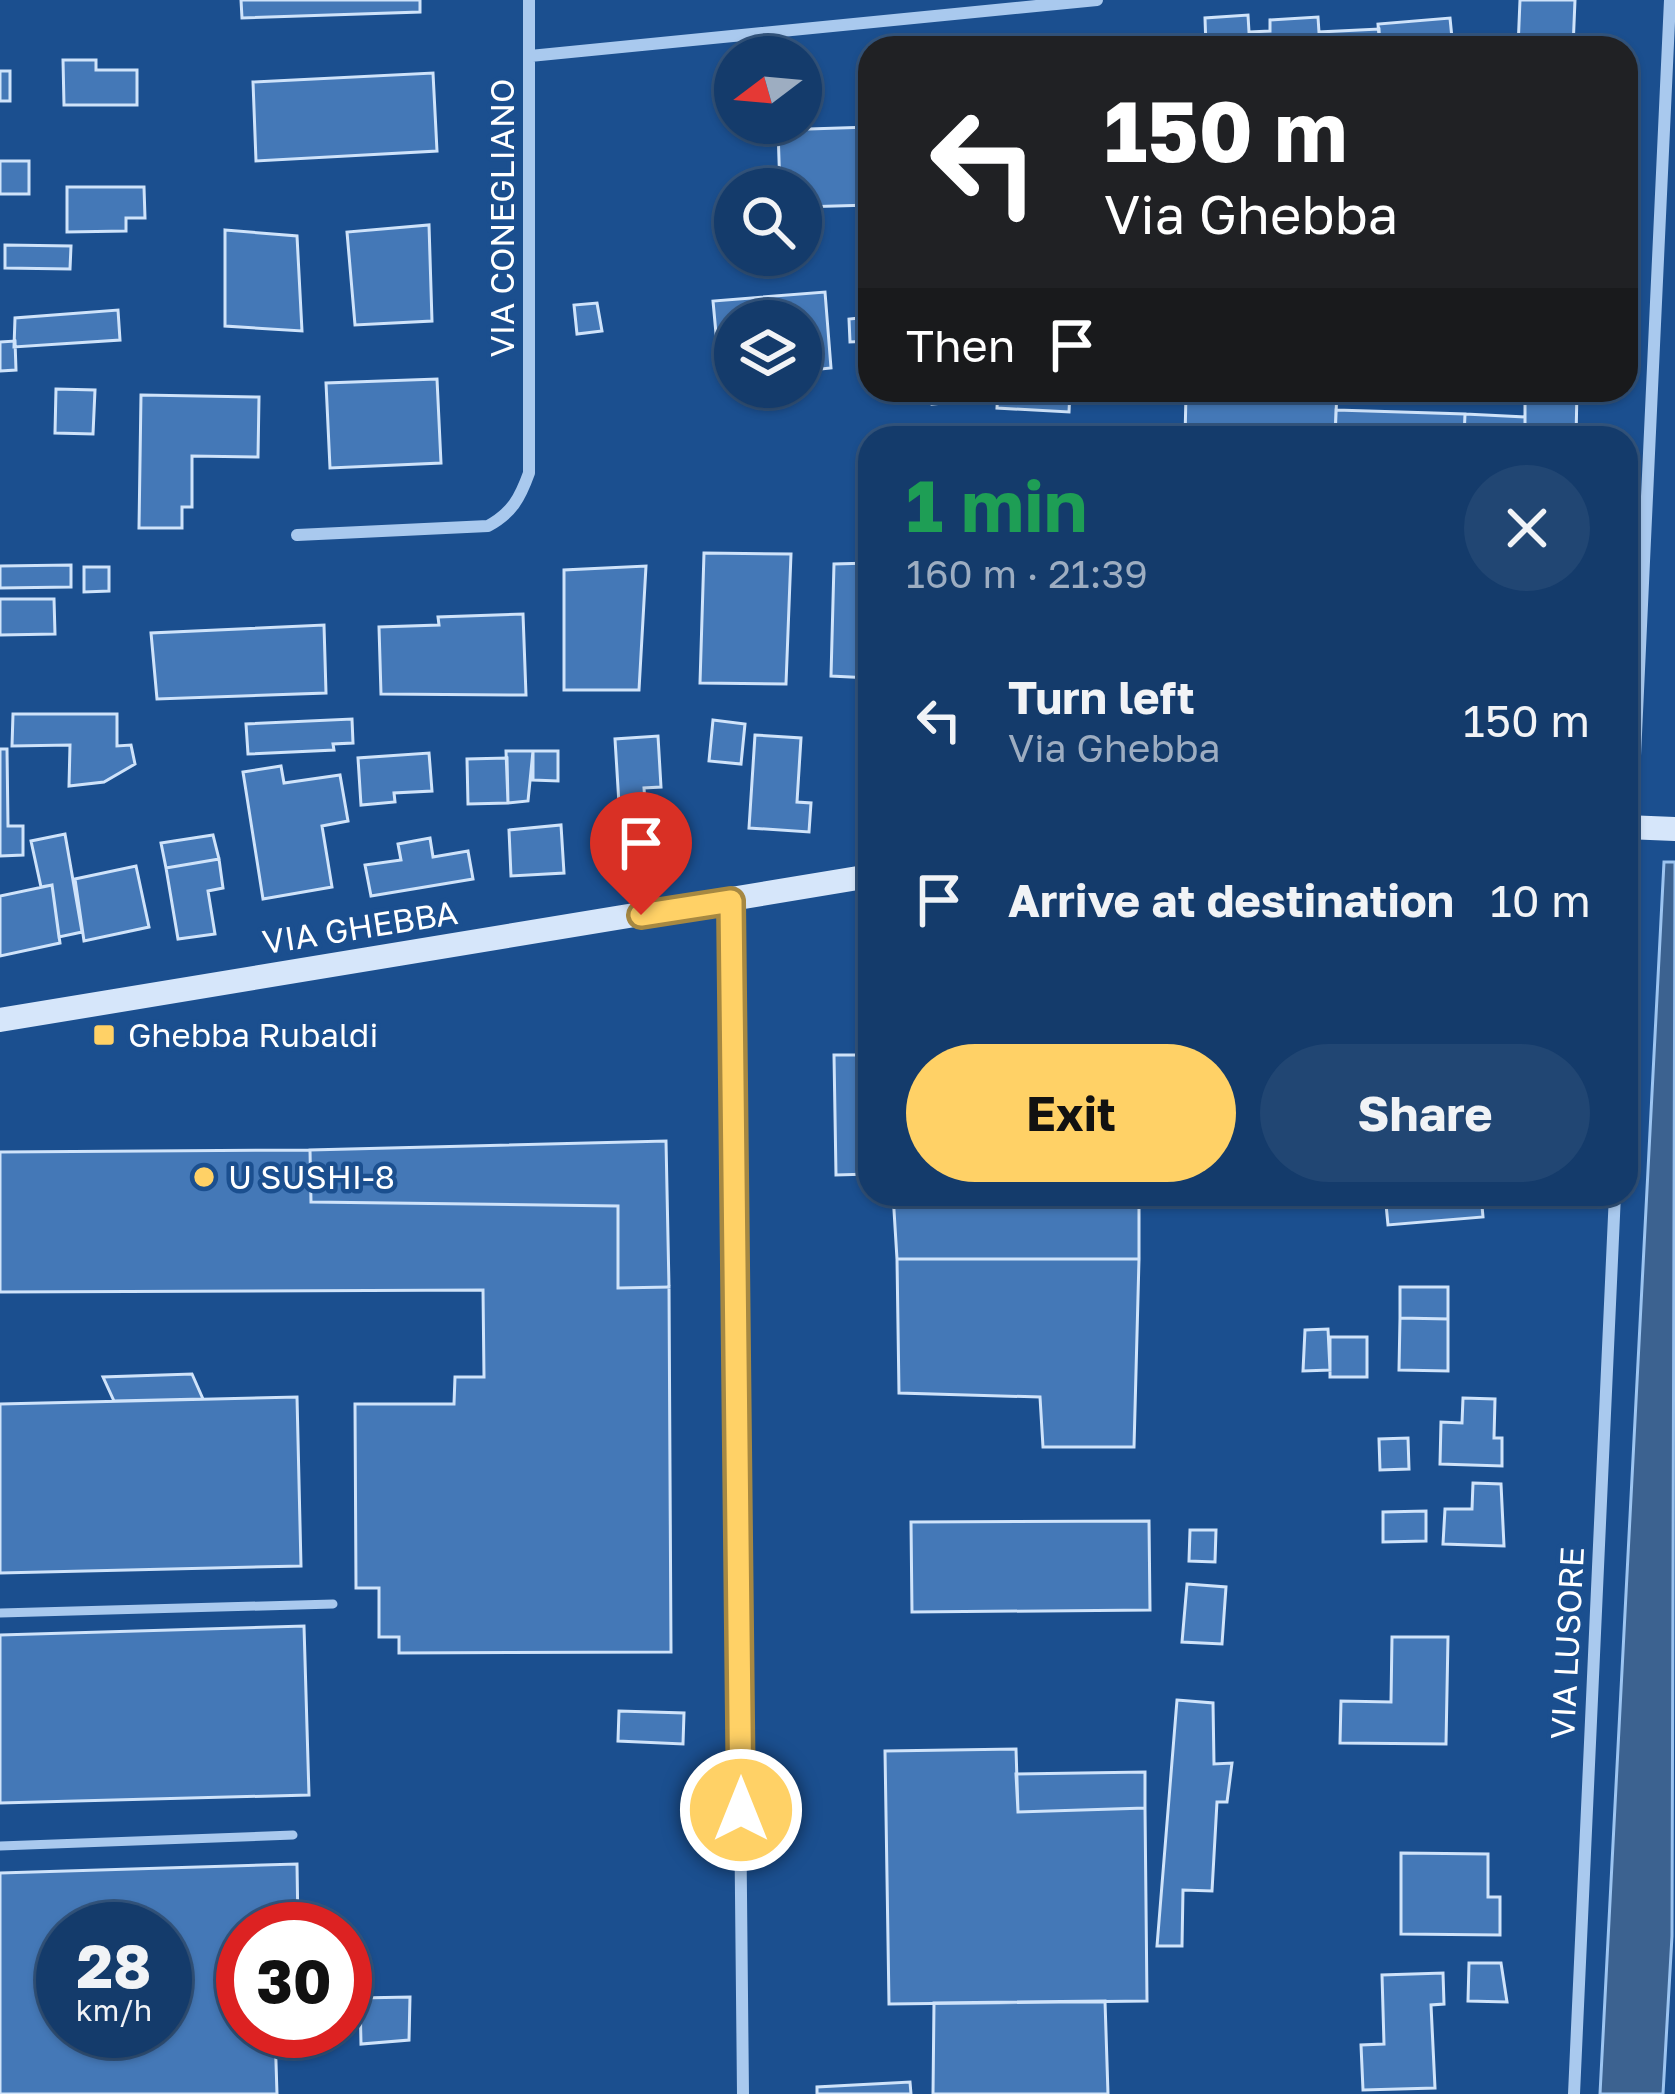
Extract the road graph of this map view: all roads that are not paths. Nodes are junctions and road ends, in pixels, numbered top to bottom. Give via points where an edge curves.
1 (529, 0) edge
2 (1097, 0) edge
3 (1670, 0) edge
4 (530, 56) junction
5 (1638, 521) edge
6 (297, 535) dead end
7 (1638, 827) edge
8 (1675, 829) edge
9 (858, 878) edge
10 (731, 901) junction
11 (0, 1019) edge
12 (1614, 1206) edge
13 (333, 1604) dead end
14 (0, 1613) edge
15 (293, 1835) dead end
16 (0, 1846) edge
17 (743, 2094) edge
18 (1574, 2094) edge

1 - 4 street
2 - 4 street, VIA CONEGLIANO
3 - 5 street
4 - 6 street, VIA CONEGLIANO via 530,473 521,497 488,526
7 - 8 street
9 - 10 street, VIA GHEBBA
10 - 11 street, VIA GHEBBA
10 - 17 street
12 - 18 street, VIA LUSORE
13 - 14 lane
15 - 16 lane

